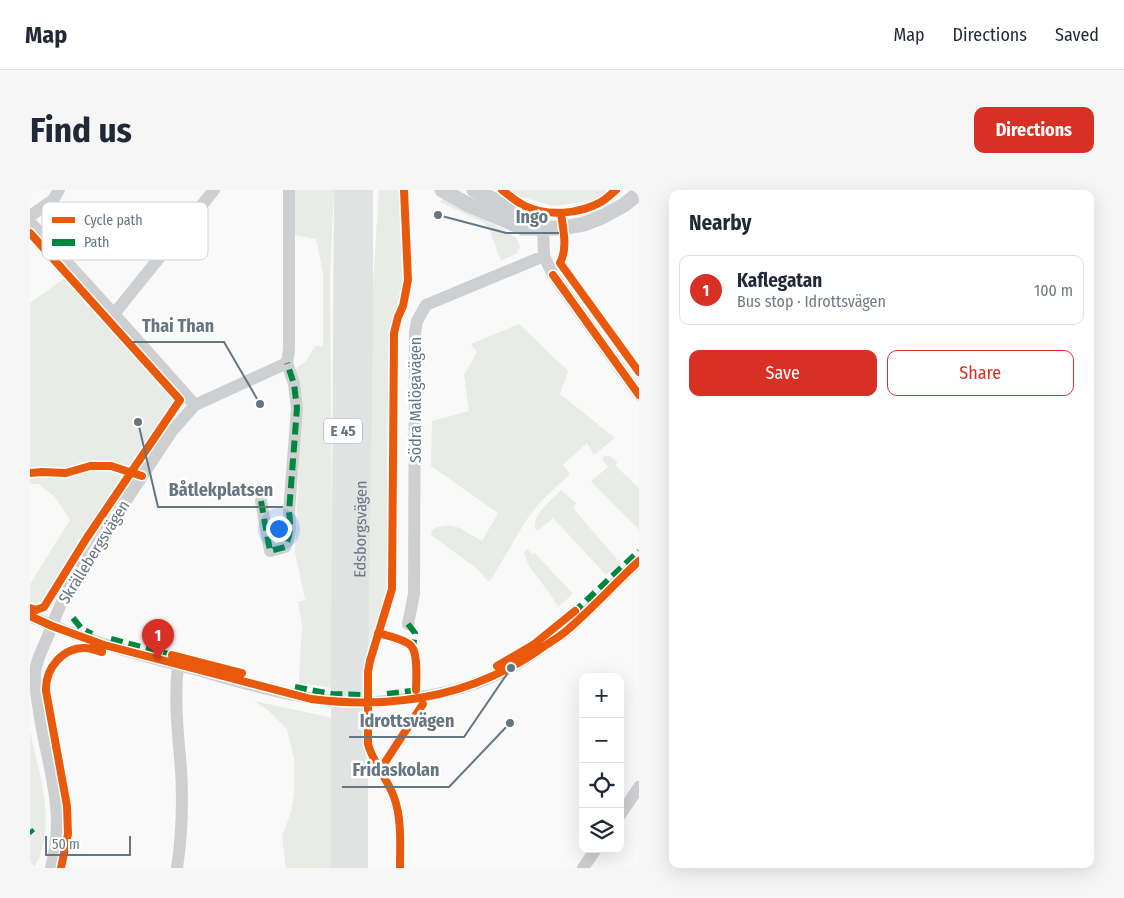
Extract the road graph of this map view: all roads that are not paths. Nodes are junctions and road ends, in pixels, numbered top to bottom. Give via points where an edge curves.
1 (59, 190) edge
2 (214, 190) edge
3 (289, 190) edge
4 (442, 190) edge
5 (474, 190) edge
6 (359, 192) edge
7 (639, 193) edge
8 (50, 202) edge
9 (204, 202) edge
10 (42, 208) edge
11 (30, 216) edge
12 (30, 222) edge
13 (543, 228) junction
14 (42, 235) edge
15 (544, 256) junction
16 (65, 260) edge
17 (158, 260) edge
18 (114, 314) junction
19 (287, 363) junction
20 (639, 395) edge
21 (195, 405) junction
22 (261, 500) dead end
23 (639, 561) edge
24 (30, 616) edge
25 (408, 624) dead end
26 (52, 626) junction
27 (178, 665) junction
28 (331, 701) dead end
29 (377, 702) dead end
30 (349, 733) junction
31 (639, 787) edge
32 (624, 809) edge
33 (593, 853) edge
34 (51, 868) edge
35 (177, 868) edge
36 (341, 868) edge
37 (358, 868) edge
38 (583, 868) edge

1 - 8 street
2 - 9 street
3 - 19 street
4 - 13 street via 523,228
5 - 13 street via 527,216
6 - 30 highway, Edsborgsvägen / E 45 via 363,321
7 - 13 street via 624,205 584,224
10 - 11 street
12 - 14 street
13 - 15 street
15 - 20 street via 553,275
15 - 25 street, Södra Malögavägen via 426,305 417,321 414,594
16 - 18 street
17 - 18 street
18 - 21 street
19 - 21 street, Skrällebergsvägen
19 - 22 street via 297,408 289,512 291,528 285,548 270,551
21 - 26 street, Skrällebergsvägen via 172,431 71,584 60,602
23 - 29 street via 564,632 526,660 467,687 437,695
24 - 26 street
26 - 27 street via 90,641
26 - 34 street, Skrällebergsvägen via 35,675 57,811 57,836
27 - 28 street via 268,689
27 - 35 street via 176,699 182,820
30 - 36 highway, Edsborgsvägen / E 45
30 - 37 highway, Edsborgsvägen / E 45
31 - 32 street
33 - 38 street

